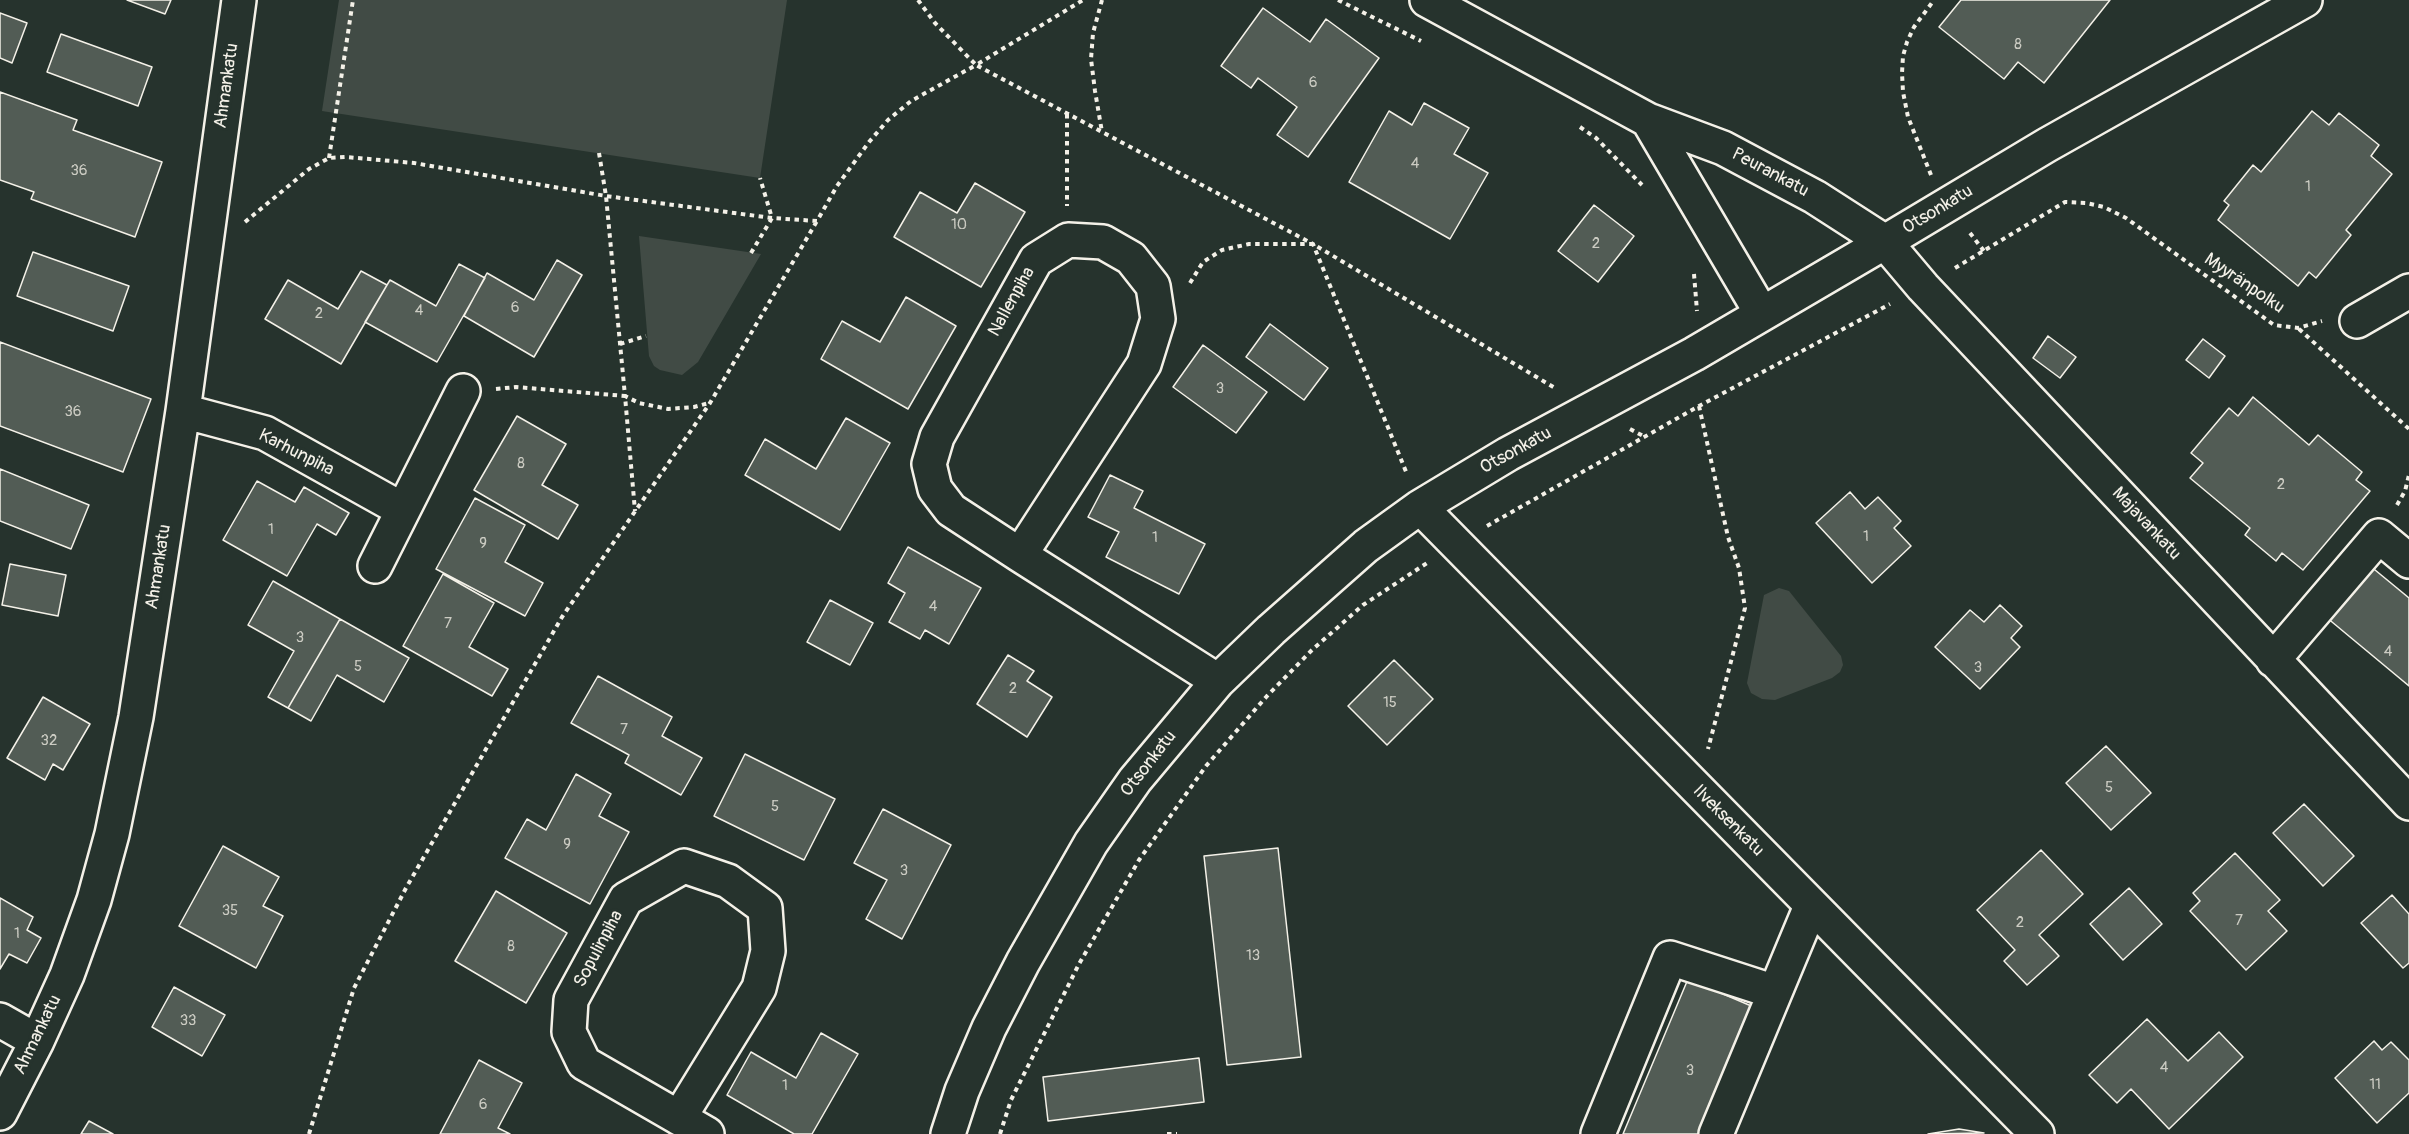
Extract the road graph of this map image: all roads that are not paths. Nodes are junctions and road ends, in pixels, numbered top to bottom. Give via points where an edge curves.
1 (239, 0) edge
2 (1427, 0) edge
3 (2305, 0) edge
4 (1648, 120) junction
5 (1885, 242) junction
6 (2409, 291) edge
7 (1762, 314) junction
8 (2344, 318) road end
9 (463, 391) road end
10 (183, 411) junction
11 (1420, 507) junction
12 (403, 510) junction
13 (1020, 555) junction
14 (2409, 561) edge
15 (375, 566) dead end
16 (2273, 660) junction
17 (1218, 681) junction
18 (2409, 803) edge
19 (1811, 906) junction
20 (1775, 992) junction
21 (0, 1020) edge
22 (37, 1041) junction
23 (0, 1113) edge
24 (679, 1118) junction
25 (707, 1134) edge
26 (948, 1134) edge
27 (1598, 1134) edge
28 (1716, 1134) edge
29 (2037, 1134) edge

1 - 10 street, Ahmankatu
2 - 4 street, Peurankatu
3 - 5 street, Otsonkatu via 2142,90
4 - 5 street, Peurankatu via 1724,148 1815,197
4 - 7 street
5 - 7 street, Otsonkatu
5 - 16 street, Majavankatu
6 - 8 street
7 - 11 street, Otsonkatu
9 - 12 street
10 - 12 street, Karhunpiha via 265,433
10 - 22 street, Ahmankatu via 136,717 112,834 67,975
11 - 17 street, Otsonkatu via 1366,546
11 - 19 street, Ilveksenkatu
12 - 15 street
13 - 13 street, Nallenpiha via 951,510 935,489 929,464 937,437 1036,260 1068,240 1103,242 1131,258 1153,286 1158,319 1143,364
13 - 17 street, Nallenpiha
14 - 16 street via 2379,536
16 - 18 street, Majavankatu
17 - 26 street, Otsonkatu via 1135,780 1084,854 994,1019 962,1090
19 - 20 street
19 - 29 street, Ilveksenkatu
20 - 27 street via 1670,958
20 - 28 street
21 - 22 street
22 - 23 street, Ahmankatu
24 - 24 street, Sopulinpiha via 584,1064 569,1032 572,1000 626,899 684,866 728,881 765,908 768,951 759,987
24 - 25 street, Sopulinpiha

